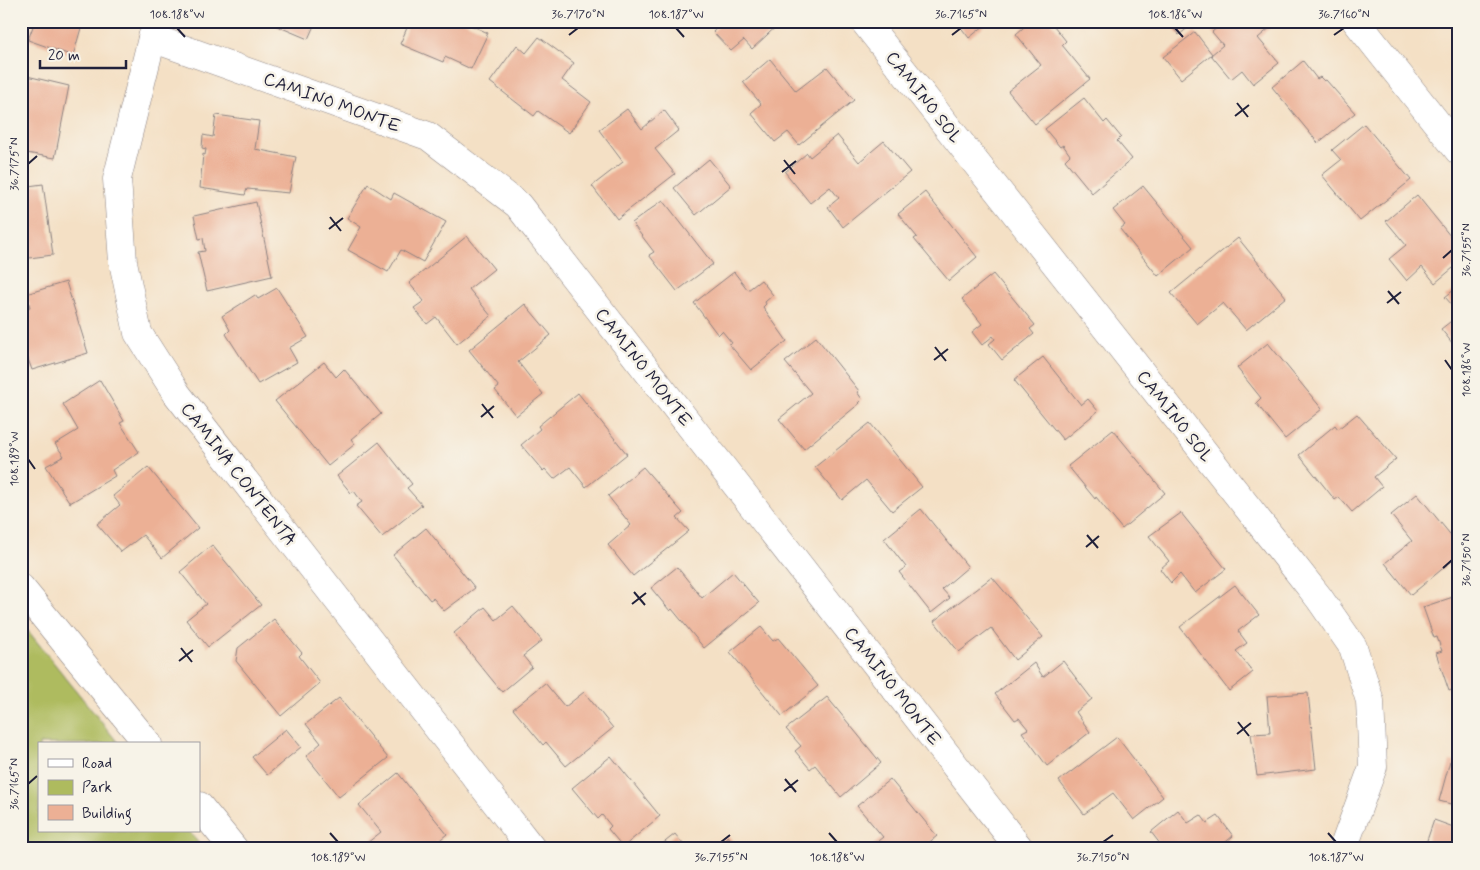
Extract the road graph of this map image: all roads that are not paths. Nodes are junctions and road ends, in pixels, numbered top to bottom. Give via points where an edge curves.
1 (864, 21) edge
2 (1356, 21) edge
3 (156, 30) edge
4 (1459, 150) edge
5 (21, 588) edge
6 (146, 742) edge
7 (200, 807) edge
8 (234, 849) edge
9 (532, 849) edge
10 (1020, 849) edge
11 (1343, 849) edge

1 - 11 street, CAMINO SOL via 1353,646 1370,701 1373,767
2 - 4 street
3 - 9 street, CAMINA CONTENTA via 117,179 123,262 138,333 176,394
3 - 10 street, CAMINO MONTE via 428,136 518,205
5 - 6 street
7 - 8 street

